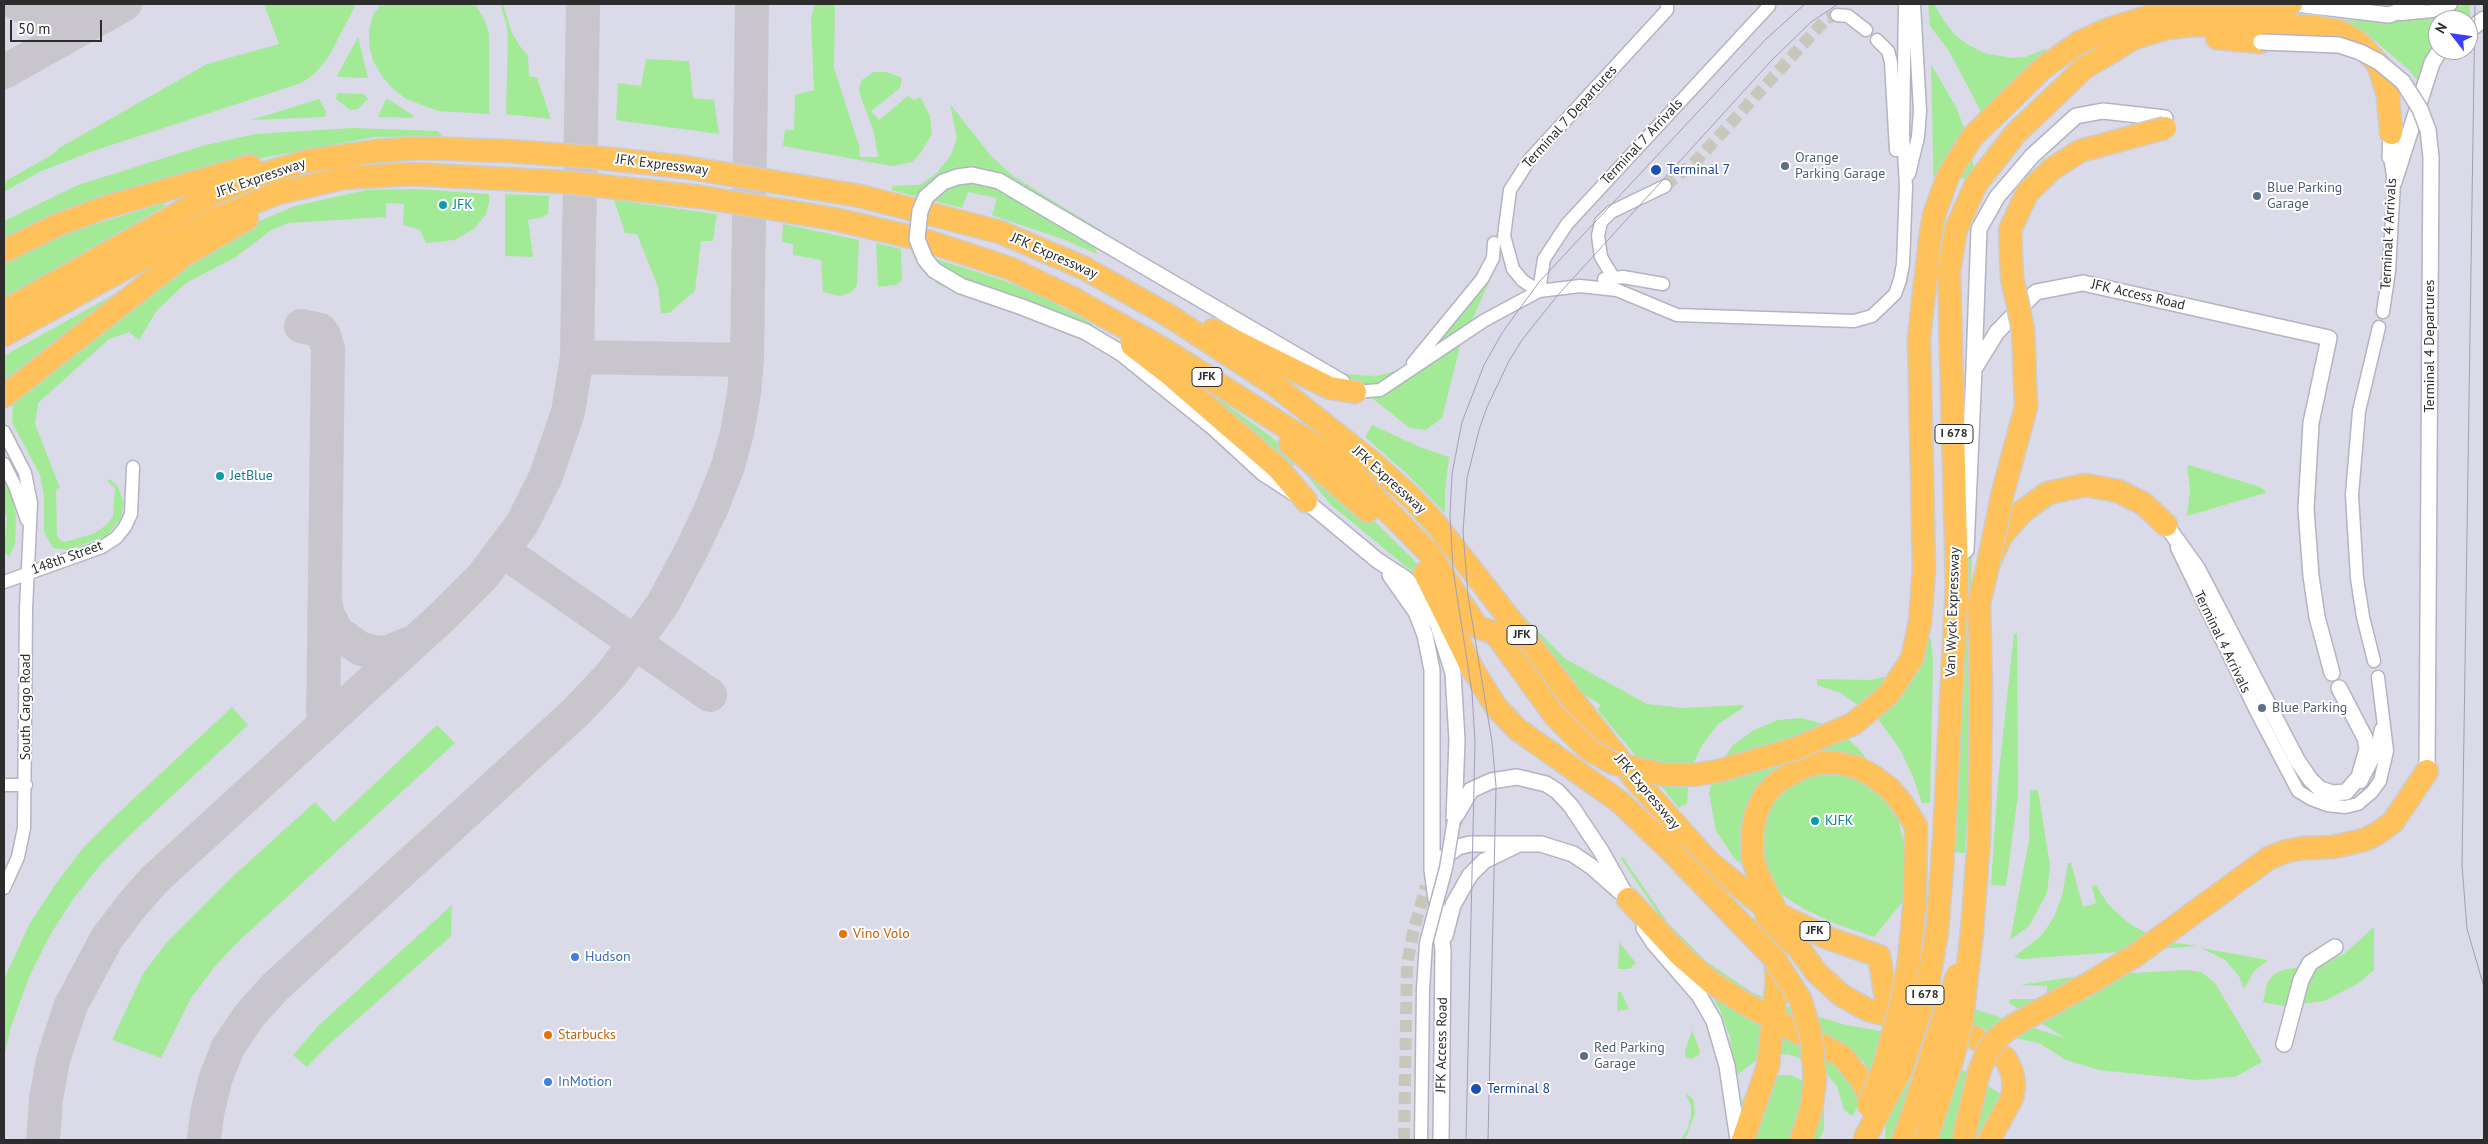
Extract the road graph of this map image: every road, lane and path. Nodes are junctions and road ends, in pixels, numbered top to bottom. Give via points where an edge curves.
1 (1667, 4) edge
2 (1905, 4) edge
3 (1914, 4) edge
4 (2291, 4) edge
5 (2296, 4) edge
6 (2418, 4) edge
7 (2451, 4) edge
8 (1769, 6) dead end
9 (1836, 15) dead end
10 (2389, 15) junction
11 (1866, 30) dead end
12 (1877, 40) dead end
13 (2261, 42) joint
14 (2434, 60) edge
15 (2047, 100) junction
16 (2165, 123) joint
17 (2391, 133) joint
18 (328, 157) junction
19 (2390, 157) joint
20 (434, 175) junction
21 (2394, 182) junction
22 (1665, 186) tunnel mouth
23 (1906, 186) junction
24 (1494, 243) dead end
25 (4, 251) edge
26 (1613, 278) junction
27 (1663, 284) dead end
28 (1580, 286) junction
29 (1539, 291) junction
30 (1072, 298) junction
31 (1143, 300) junction
32 (4, 311) edge
33 (2383, 312) dead end
34 (2379, 327) dead end
35 (4, 335) edge
36 (1165, 350) junction
37 (1974, 368) junction
38 (1401, 376) junction
39 (1355, 392) junction
40 (4, 396) edge
41 (4, 432) edge
42 (4, 464) edge
43 (133, 467) dead end
44 (1306, 501) junction
45 (28, 523) junction
46 (2166, 525) junction
47 (1377, 560) junction
48 (1988, 565) junction
49 (27, 573) junction
50 (4, 582) edge
51 (2374, 661) dead end
52 (2332, 673) dead end
53 (2378, 677) dead end
54 (2339, 688) dead end
55 (2384, 718) junction
56 (2427, 771) joint
57 (4, 785) edge
58 (26, 785) junction
59 (2346, 792) junction
60 (1454, 820) junction
61 (1944, 829) junction
62 (1520, 844) junction
63 (1439, 869) junction
64 (1426, 886) tunnel mouth
65 (4, 888) edge
66 (1628, 899) junction
67 (1772, 916) junction
68 (1972, 931) junction
69 (2335, 947) dead end
70 (1443, 950) junction
71 (1889, 1016) junction
72 (2284, 1044) dead end
73 (1421, 1140) edge
74 (1440, 1140) edge
75 (1738, 1140) edge
76 (1743, 1140) edge
77 (1801, 1140) edge
78 (1856, 1140) edge
79 (1864, 1140) edge
80 (1874, 1140) edge
81 (1903, 1140) edge
82 (1926, 1140) edge
83 (1962, 1140) edge
84 (1989, 1140) edge

1 - 29 street, Terminal 7 Departures via 1667,10 1525,165 1510,190 1504,236 1513,269
2 - 23 street via 1903,135
3 - 23 street via 1920,111 1918,137
4 - 36 highway, JFK Expressway / JFK, bridge via 2186,10 2108,28 2065,52 2032,76 1972,137 1948,176 1934,215 1919,338 1924,570 1920,622 1912,659 1888,695 1853,724 1797,748 1693,775 1665,775 1613,763 1588,749 1556,716 1486,630 1442,556 1406,516 1338,461
5 - 10 street
6 - 10 street
7 - 10 street via 2432,11
8 - 29 street, Terminal 7 Arrivals via 1567,224 1544,259
9 - 11 street via 1848,16
12 - 23 street via 1888,51 1891,62 1897,157
13 - 15 highway via 2197,37 2149,44 2097,67
13 - 56 street, Terminal 4 Departures, bridge via 2339,45 2370,56 2403,82 2420,109 2428,130 2432,172
14 - 21 street
15 - 17 highway via 2101,56 2134,38 2167,28 2203,24 2312,26 2342,32 2373,57 2388,95
15 - 61 highway, Van Wyck Expressway / I 678 via 2001,150 1968,200 1953,243 1949,285 1957,584
16 - 37 street via 2103,111 2076,116 2032,156 1997,197 1978,229
16 - 48 highway, bridge via 2080,151 2052,169 2027,193 2010,230 2012,278 2023,329 2026,407
17 - 19 street
18 - 25 highway via 245,166 106,207
18 - 31 highway, JFK Expressway / JFK via 419,148 500,150 629,161 773,180 897,204 1000,232 1063,258
18 - 32 highway, JFK Expressway / JFK via 263,174 216,192
19 - 21 street, Terminal 4 Arrivals
20 - 30 highway, JFK Expressway / JFK via 529,179 657,191 834,219 966,252 1030,276
20 - 35 highway, JFK Expressway / JFK via 388,174 343,178 300,186 257,200 196,228
20 - 40 highway via 327,192 279,206 236,224 168,267
21 - 33 street, Terminal 4 Arrivals via 2389,278
22 - 26 street via 1611,212 1601,222 1598,236 1601,257
23 - 28 street via 1900,280 1894,294 1872,316 1854,321 1677,315 1616,290
24 - 38 street via 1493,258 1482,279
26 - 27 street
26 - 28 street
28 - 29 street
29 - 38 street via 1485,320
30 - 36 highway, JFK Expressway / JFK
30 - 44 highway via 1222,418 1278,468
31 - 39 highway via 1239,342 1330,388
31 - 67 highway, JFK Expressway / JFK via 1275,385 1373,463 1413,500 1447,538 1634,778 1709,862
34 - 51 street via 2360,404 2352,495 2356,578
36 - 77 highway, bridge via 1289,444 1399,540 1428,576 1472,668 1496,707 1517,729 1614,797 1673,853 1775,960 1800,999 1811,1035 1815,1075 1811,1110
37 - 52 street, JFK Access Road via 1997,332 2036,292 2083,282 2329,338 2311,423 2306,510 2317,617
37 - 61 street via 1956,777
38 - 39 street via 1380,390
39 - 44 street, bridge via 999,182 972,175 957,177 943,182 926,197 920,211 917,239 925,259 934,270 961,286 1086,332 1121,353 1200,416 1263,473
41 - 45 street, South Cargo Road via 28,482 31,503
42 - 45 street, South Cargo Road
43 - 49 street, 148th Street via 131,514 116,538 102,547
44 - 47 street
45 - 49 street, South Cargo Road
46 - 48 highway via 2144,504 2118,491 2085,485 2052,491 2023,511 2001,536
46 - 55 street, Terminal 4 Arrivals via 2298,791 2326,805 2345,807 2358,804 2380,781 2387,751
46 - 59 street via 2197,568 2306,772 2320,789
47 - 60 street via 1406,579 1426,604 1438,625 1453,674 1457,724
47 - 63 street via 1410,602 1431,657
48 - 68 highway, Van Wyck Expressway / I 678 via 1979,603 1979,838
49 - 50 street, 148th Street
49 - 58 street, South Cargo Road
53 - 55 street, Terminal 4 Arrivals
54 - 59 street via 2365,738 2367,749 2358,777
55 - 59 street via 2376,753 2364,780
56 - 83 highway, bridge via 2393,822 2378,833 2348,844 2287,850 2269,858 2136,955 1998,1037 1988,1050 1979,1072
57 - 58 street
58 - 65 street, South Cargo Road via 21,848
60 - 63 street, bridge
60 - 66 street via 1466,796 1477,786 1509,777 1540,781 1557,791 1571,806 1601,850
61 - 79 highway, Van Wyck Expressway / I 678, bridge via 1937,932 1924,999 1901,1070
62 - 63 street via 1465,845 1446,855
62 - 66 street via 1547,845 1573,854
62 - 70 street via 1484,861 1470,875 1452,905
63 - 64 street
63 - 70 street
63 - 73 street, bridge via 1425,954
66 - 75 street via 1653,942 1709,1011 1727,1066
66 - 80 highway via 1681,956 1711,982 1833,1050 1850,1064 1863,1082 1872,1104
67 - 71 highway via 1816,972 1841,995 1868,1010
67 - 71 highway, JFK Expressway / JFK via 1879,956
67 - 76 highway via 1777,980 1768,1066
67 - 78 highway, bridge via 1753,859 1752,837 1755,816 1764,796 1776,782 1820,763 1838,763 1856,767 1890,789 1916,826 1914,919 1903,998 1883,1070
68 - 81 highway, Van Wyck Expressway / I 678, bridge
68 - 82 highway, bridge via 1955,1049
69 - 72 street via 2310,963 2301,980
70 - 74 street, JFK Access Road
71 - 84 highway via 1966,1034 1988,1044 2006,1059 2014,1085 2012,1098

